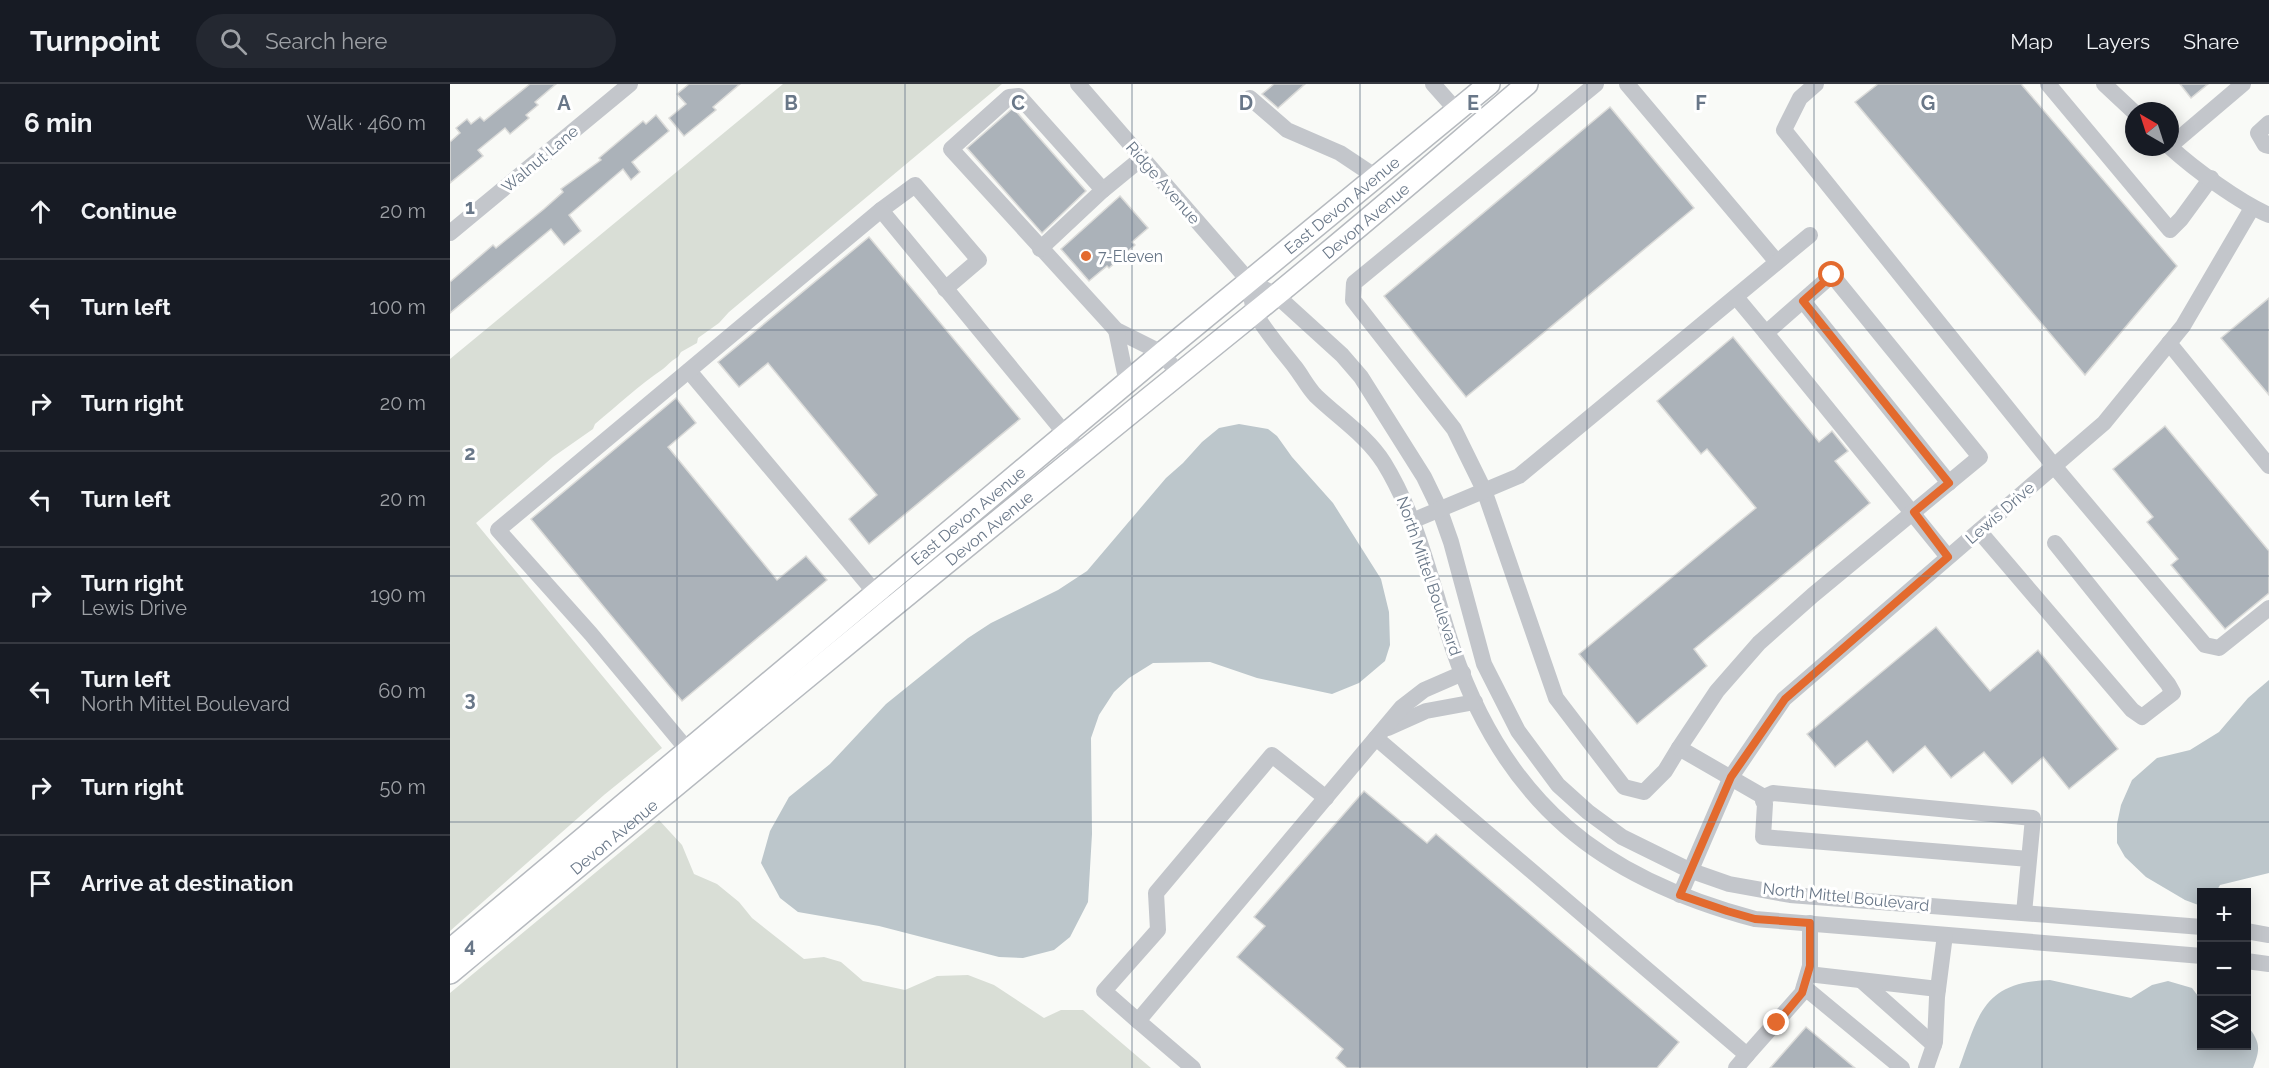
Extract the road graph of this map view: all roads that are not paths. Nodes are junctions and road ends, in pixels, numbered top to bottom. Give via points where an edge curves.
1 (630, 84) edge
2 (1078, 84) edge
3 (1433, 84) edge
4 (1527, 84) edge
5 (1596, 84) edge
6 (1627, 84) edge
7 (1816, 84) edge
8 (2048, 84) edge
9 (2104, 84) edge
10 (2243, 84) edge
11 (1485, 85) edge
12 (1250, 98) dead end
13 (2125, 104) edge
14 (1457, 111) junction
15 (2269, 123) edge
16 (2179, 138) edge
17 (2269, 146) edge
18 (2179, 155) edge
19 (1142, 158) junction
20 (1376, 177) junction
21 (2211, 178) junction
22 (1103, 190) junction
23 (2252, 208) junction
24 (881, 210) junction
25 (2269, 215) edge
26 (450, 233) edge
27 (1810, 235) dead end
28 (1040, 249) junction
29 (1777, 262) junction
30 (1249, 281) junction
31 (945, 289) junction
32 (1276, 295) junction
33 (1736, 297) junction
34 (1803, 301) junction
35 (1255, 313) junction
36 (1116, 330) junction
37 (1766, 333) junction
38 (2169, 343) junction
39 (1161, 353) junction
40 (689, 371) junction
41 (1178, 373) junction
42 (1127, 383) junction
43 (1065, 434) junction
44 (1081, 453) junction
45 (2054, 466) junction
46 (2269, 466) edge
47 (1949, 483) junction
48 (1484, 490) junction
49 (1439, 508) junction
50 (1914, 512) junction
51 (1412, 521) junction
52 (1978, 531) junction
53 (2055, 543) dead end
54 (1948, 557) junction
55 (874, 592) junction
56 (2269, 608) edge
57 (889, 610) junction
58 (1463, 673) junction
59 (1475, 702) junction
60 (1379, 735) junction
61 (1679, 748) junction
62 (694, 758) junction
63 (1731, 777) junction
64 (1764, 797) junction
65 (1326, 798) junction
66 (2029, 859) junction
67 (1689, 870) junction
68 (1680, 895) junction
69 (2024, 913) junction
70 (1810, 923) junction
71 (2178, 926) junction
72 (2197, 927) edge
73 (2251, 932) edge
74 (1945, 935) junction
75 (2269, 935) edge
76 (450, 950) edge
77 (2175, 954) junction
78 (2197, 956) edge
79 (2251, 962) edge
80 (2269, 964) edge
81 (450, 973) edge
82 (1806, 981) junction
83 (1862, 981) junction
84 (1938, 989) junction
85 (1138, 1021) junction
86 (1934, 1045) junction
87 (1742, 1061) edge
88 (1193, 1068) edge
89 (1902, 1068) edge
90 (1926, 1068) edge

1 - 26 street, Walnut Lane
2 - 19 street, Ridge Avenue
3 - 14 street
4 - 32 main road, Devon Avenue
5 - 48 street via 1354,283 1353,300 1454,429
6 - 29 street
7 - 45 street via 1800,98 1784,130
8 - 21 street via 2170,230
9 - 13 street
10 - 16 street
11 - 14 main road, East Devon Avenue
12 - 20 street via 1287,130 1340,153
14 - 20 main road, East Devon Avenue
15 - 17 street via 2258,133
18 - 21 street
19 - 22 street
19 - 30 street, Ridge Avenue
20 - 30 main road, East Devon Avenue
21 - 23 street
22 - 28 street
22 - 28 street via 1019,96 1009,97 951,149
23 - 25 street
23 - 38 street, Lewis Drive
24 - 31 street
24 - 31 street via 915,185 979,260
24 - 40 street
27 - 29 street
28 - 36 street
29 - 33 street
30 - 32 street, North Mittel Boulevard
30 - 35 street, North Mittel Boulevard
30 - 39 main road, East Devon Avenue
31 - 43 street
32 - 35 main road, Devon Avenue
32 - 49 street, North Mittel Boulevard via 1361,377
33 - 37 street
33 - 48 street via 1519,476
34 - 37 street
34 - 47 street
34 - 47 street via 1832,275 1980,457
35 - 41 main road, Devon Avenue
35 - 51 street, North Mittel Boulevard via 1313,394 1361,435 1382,461
36 - 39 street
36 - 42 street
37 - 50 street
38 - 45 street, Lewis Drive via 2104,423
38 - 46 street
39 - 41 street
39 - 42 main road, East Devon Avenue
40 - 55 street
40 - 62 street via 498,530
41 - 44 main road, Devon Avenue
42 - 43 main road, East Devon Avenue
43 - 44 street
43 - 55 main road, East Devon Avenue
44 - 57 main road, Devon Avenue
45 - 52 street, Lewis Drive
45 - 56 street via 2205,645 2219,648
47 - 50 street
48 - 49 street
48 - 61 street via 1556,698 1624,787 1644,792 1665,771
49 - 51 street
49 - 67 street, North Mittel Boulevard via 1484,664 1518,731 1558,785 1588,812 1622,837
50 - 54 street
50 - 61 street via 1759,643 1717,692
51 - 58 street, North Mittel Boulevard
52 - 53 street via 2142,717 2173,693
52 - 54 street, Lewis Drive
54 - 63 street, Lewis Drive via 1785,699
55 - 57 street
55 - 62 main road, East Devon Avenue
57 - 62 main road, Devon Avenue
58 - 59 street, North Mittel Boulevard
58 - 60 street via 1424,690 1402,707
59 - 60 street via 1426,711
59 - 68 street, North Mittel Boulevard via 1509,766 1562,824 1615,864
60 - 65 street
60 - 87 street
61 - 63 street
62 - 76 main road, East Devon Avenue
62 - 81 main road, Devon Avenue
63 - 64 street
63 - 67 street, Lewis Drive
64 - 66 street via 1763,837
64 - 66 street via 1773,794 2033,818
65 - 85 street
65 - 85 street via 1272,755 1251,779 1156,893 1158,930 1104,991
66 - 69 street
67 - 68 street, Lewis Drive
67 - 69 street, North Mittel Boulevard via 1730,884 1790,895
68 - 70 street, North Mittel Boulevard via 1755,919
69 - 71 street, North Mittel Boulevard
70 - 74 street, North Mittel Boulevard
70 - 82 street
71 - 72 street, North Mittel Boulevard
71 - 77 street
73 - 75 street
74 - 77 street, North Mittel Boulevard
74 - 84 street
77 - 78 street, North Mittel Boulevard
79 - 80 street
82 - 83 street
82 - 87 street via 1802,993
82 - 89 street
83 - 84 street
83 - 86 street
84 - 86 street
85 - 88 street
86 - 90 street

